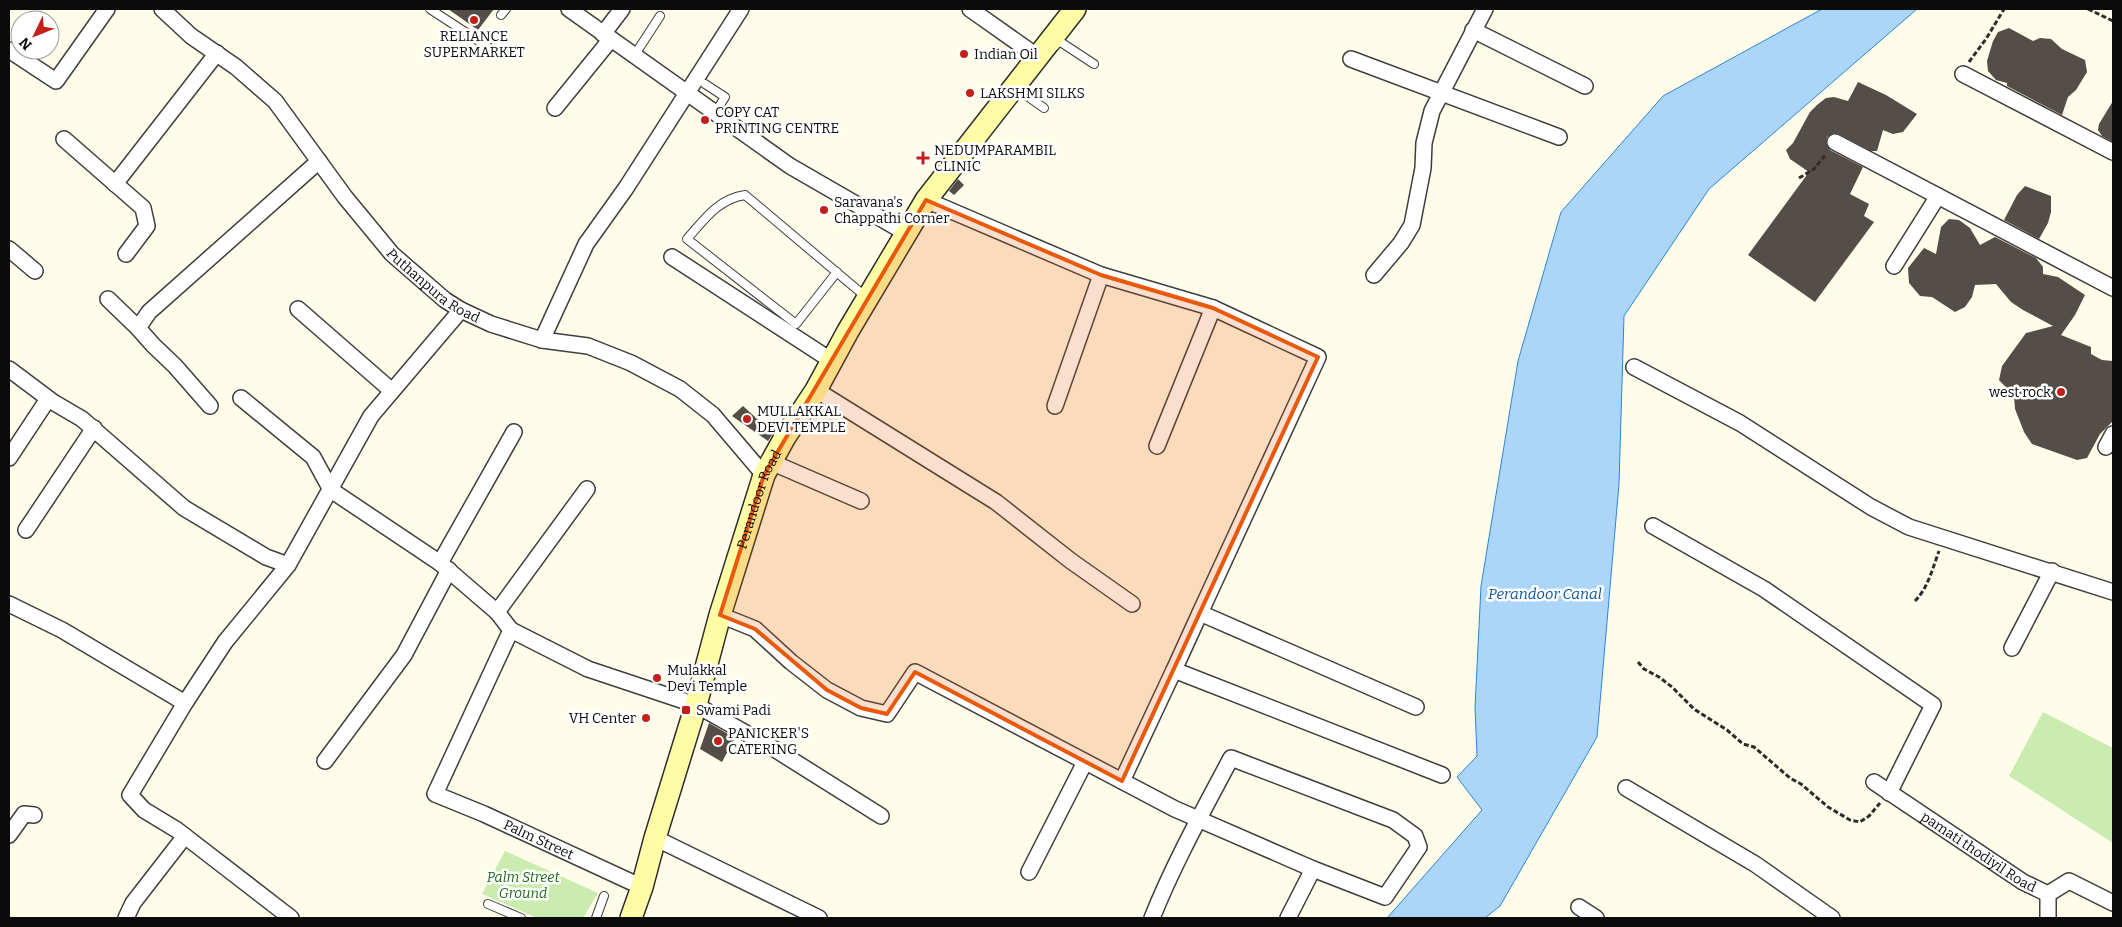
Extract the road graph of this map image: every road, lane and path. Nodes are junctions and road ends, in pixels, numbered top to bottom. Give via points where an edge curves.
1 (107, 9) edge
2 (162, 9) edge
3 (430, 9) edge
4 (569, 9) edge
5 (622, 9) edge
6 (741, 9) edge
7 (970, 9) edge
8 (1076, 9) edge
9 (1485, 9) edge
10 (2004, 9) edge
11 (2088, 9) edge
12 (660, 16) dead end
13 (2113, 21) edge
14 (1473, 30) junction
15 (607, 36) junction
16 (488, 48) dead end
17 (9, 50) edge
18 (217, 54) junction
19 (634, 56) junction
20 (1038, 57) junction
21 (1351, 59) dead end
22 (1094, 64) dead end
23 (1963, 74) joint
24 (705, 84) dead end
25 (1015, 86) junction
26 (1585, 86) dead end
27 (1441, 92) junction
28 (686, 93) junction
29 (555, 108) dead end
30 (1044, 108) dead end
31 (715, 113) junction
32 (1559, 137) dead end
33 (64, 139) dead end
34 (1835, 142) joint
35 (2113, 152) edge
36 (319, 161) junction
37 (1799, 178) dead end
38 (115, 184) junction
39 (1938, 196) junction
40 (926, 200) junction
41 (906, 233) junction
42 (9, 249) edge
43 (126, 254) dead end
44 (672, 257) dead end
45 (1894, 266) dead end
46 (35, 271) dead end
47 (837, 272) junction
48 (1101, 275) junction
49 (1374, 275) dead end
50 (2113, 288) edge
51 (108, 299) dead end
52 (867, 299) junction
53 (1213, 308) junction
54 (298, 309) dead end
55 (461, 310) junction
56 (138, 328) junction
57 (542, 340) junction
58 (832, 361) junction
59 (1634, 367) dead end
60 (9, 369) edge
61 (816, 390) junction
62 (392, 391) junction
63 (241, 398) dead end
64 (48, 399) junction
65 (210, 406) dead end
66 (1056, 406) dead end
67 (94, 428) junction
68 (514, 432) dead end
69 (2113, 434) edge
70 (1157, 446) dead end
71 (2106, 447) dead end
72 (9, 458) edge
73 (768, 468) junction
74 (587, 489) dead end
75 (331, 490) junction
76 (861, 501) dead end
77 (1653, 526) dead end
78 (26, 530) dead end
79 (1942, 538) junction
80 (288, 565) junction
81 (445, 567) junction
82 (2052, 571) junction
83 (2113, 592) edge
84 (1915, 601) dead end
85 (9, 604) edge
86 (1132, 604) dead end
87 (497, 612) junction
88 (1200, 613) junction
89 (720, 615) junction
90 (511, 630) junction
91 (2012, 648) dead end
92 (1638, 662) dead end
93 (1174, 670) junction
94 (185, 702) junction
95 (696, 705) junction
96 (1416, 707) dead end
97 (324, 760) dead end
98 (1085, 762) junction
99 (1442, 775) dead end
100 (1122, 781) junction
101 (1874, 782) dead end
102 (1626, 788) dead end
103 (1889, 793) junction
104 (34, 815) dead end
105 (881, 816) dead end
106 (1199, 818) junction
107 (9, 835) edge
108 (185, 836) junction
109 (655, 838) junction
110 (1313, 869) junction
111 (1029, 872) dead end
112 (642, 887) junction
113 (2048, 894) junction
114 (604, 896) dead end
115 (2113, 903) edge
116 (488, 904) dead end
117 (1579, 907) dead end
118 (126, 918) edge
119 (291, 918) edge
120 (521, 918) edge
121 (596, 918) edge
122 (631, 918) edge
123 (819, 918) edge
124 (1152, 918) edge
125 (1288, 918) edge
126 (1596, 918) edge
127 (1832, 918) edge
128 (2048, 918) edge

1 - 17 street via 56,81
2 - 18 street, Puthanpura Road via 191,36
3 - 16 lane
4 - 15 street
5 - 15 street
6 - 28 street
7 - 20 street
8 - 20 main road, Perandoor Road
9 - 14 street
10 - 23 path
11 - 13 path
12 - 19 lane
14 - 26 street
14 - 27 street
15 - 19 street
15 - 29 street
18 - 36 street, Puthanpura Road via 275,102
18 - 38 street
19 - 28 street
20 - 22 lane via 1044,62 1059,41
20 - 25 main road, Perandoor Road
21 - 27 street
23 - 35 street
24 - 31 lane via 725,97
25 - 30 lane
25 - 40 main road, Perandoor Road
27 - 32 street
27 - 49 street via 1432,111 1424,144 1423,168 1412,225
28 - 31 street
28 - 57 street via 586,244
31 - 41 street via 790,166
33 - 38 street
34 - 37 path via 1814,169
34 - 39 street
36 - 55 street, Puthanpura Road via 392,254
36 - 56 street via 149,312
38 - 43 street via 143,208 147,226
39 - 45 street
39 - 50 street
40 - 41 main road, Perandoor Road
40 - 48 street
41 - 52 main road, Perandoor Road
42 - 46 street
44 - 58 street
47 - 47 lane via 745,196 733,197 712,210 687,239 796,324
47 - 52 lane
48 - 53 street
48 - 66 street
51 - 56 street
52 - 58 main road, Perandoor Road
53 - 70 street
53 - 88 street via 1318,357
54 - 62 street
55 - 57 street, Puthanpura Road via 491,324
55 - 62 street
56 - 65 street
57 - 73 street, Puthanpura Road via 588,346 631,363 680,389 713,415
58 - 61 main road, Perandoor Road
59 - 79 street via 1740,423 1870,507 1909,527
60 - 64 street
61 - 73 main road, Perandoor Road
61 - 86 street via 996,502
62 - 75 street via 371,416
63 - 75 street via 313,457
64 - 67 street
64 - 72 street
67 - 78 street
67 - 80 street via 184,508 266,557
68 - 81 street
69 - 71 street
73 - 76 street
73 - 89 main road, Perandoor Road
74 - 87 street
75 - 80 street
75 - 81 street
77 - 103 street via 1764,589 1933,705
79 - 82 street
79 - 84 path via 1929,580
80 - 94 street via 225,642
81 - 87 street
81 - 97 street via 404,656
82 - 83 street
82 - 91 street
85 - 94 street via 62,630
87 - 90 street
88 - 93 street
88 - 96 street
89 - 95 main road, Perandoor Road
89 - 98 street via 755,629 827,690 861,708 887,714 915,672
90 - 95 street via 588,669
90 - 112 street, Palm Street via 435,794
92 - 103 path via 1694,708 1744,744 1754,747 1828,807 1850,820 1860,822 1869,816
93 - 99 street
93 - 100 street
94 - 108 street via 130,795 144,810
95 - 105 street via 776,750
95 - 109 main road, Perandoor Road
98 - 100 street
98 - 111 street
100 - 106 street
101 - 103 street, pamati thodiyil Road
102 - 127 street via 1755,864
103 - 113 street, pamati thodiyil Road via 2023,882
104 - 107 street via 24,814
106 - 110 street
106 - 110 street via 1231,758 1394,820 1415,836 1419,848 1386,897
106 - 124 street
108 - 118 street via 133,903
108 - 119 street
109 - 112 main road, Perandoor Road
109 - 123 street
110 - 125 street
112 - 122 main road, Perandoor Road
113 - 115 street, pamati thodiyil Road via 2069,881
113 - 128 street
114 - 121 lane
116 - 120 lane
117 - 126 street

